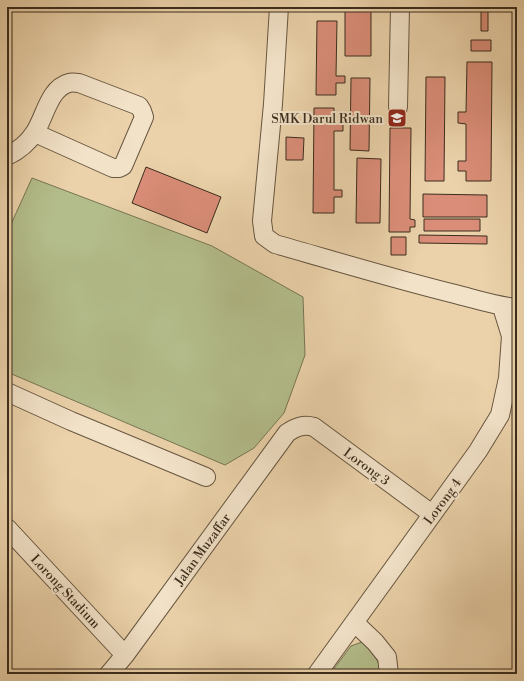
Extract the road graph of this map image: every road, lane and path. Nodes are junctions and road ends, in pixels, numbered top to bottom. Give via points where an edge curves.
1 (279, 7) edge
2 (400, 7) edge
3 (398, 107) dead end
4 (35, 133) junction
5 (7, 156) edge
6 (510, 308) edge
7 (7, 392) edge
8 (299, 427) joint
9 (206, 477) dead end
10 (432, 514) junction
11 (7, 528) edge
12 (355, 623) junction
13 (125, 655) junction
14 (109, 674) edge
15 (317, 674) edge
16 (389, 674) edge

1 - 6 street via 262,221 264,236 275,244 410,283
2 - 3 street
4 - 4 street via 53,95 70,82 79,83 139,106 144,117 123,166 118,168
4 - 5 street via 21,148
6 - 10 street, Lorong 4 via 508,378 500,415 478,451
7 - 9 street
8 - 10 street, Lorong 3 via 314,427
8 - 13 street, Jalan Muzaffar via 287,433
10 - 12 street, Lorong 4
11 - 13 street, Lorong Stadium
12 - 15 street, Lorong 4
12 - 16 street via 387,657
13 - 14 street, Jalan Muzaffar

